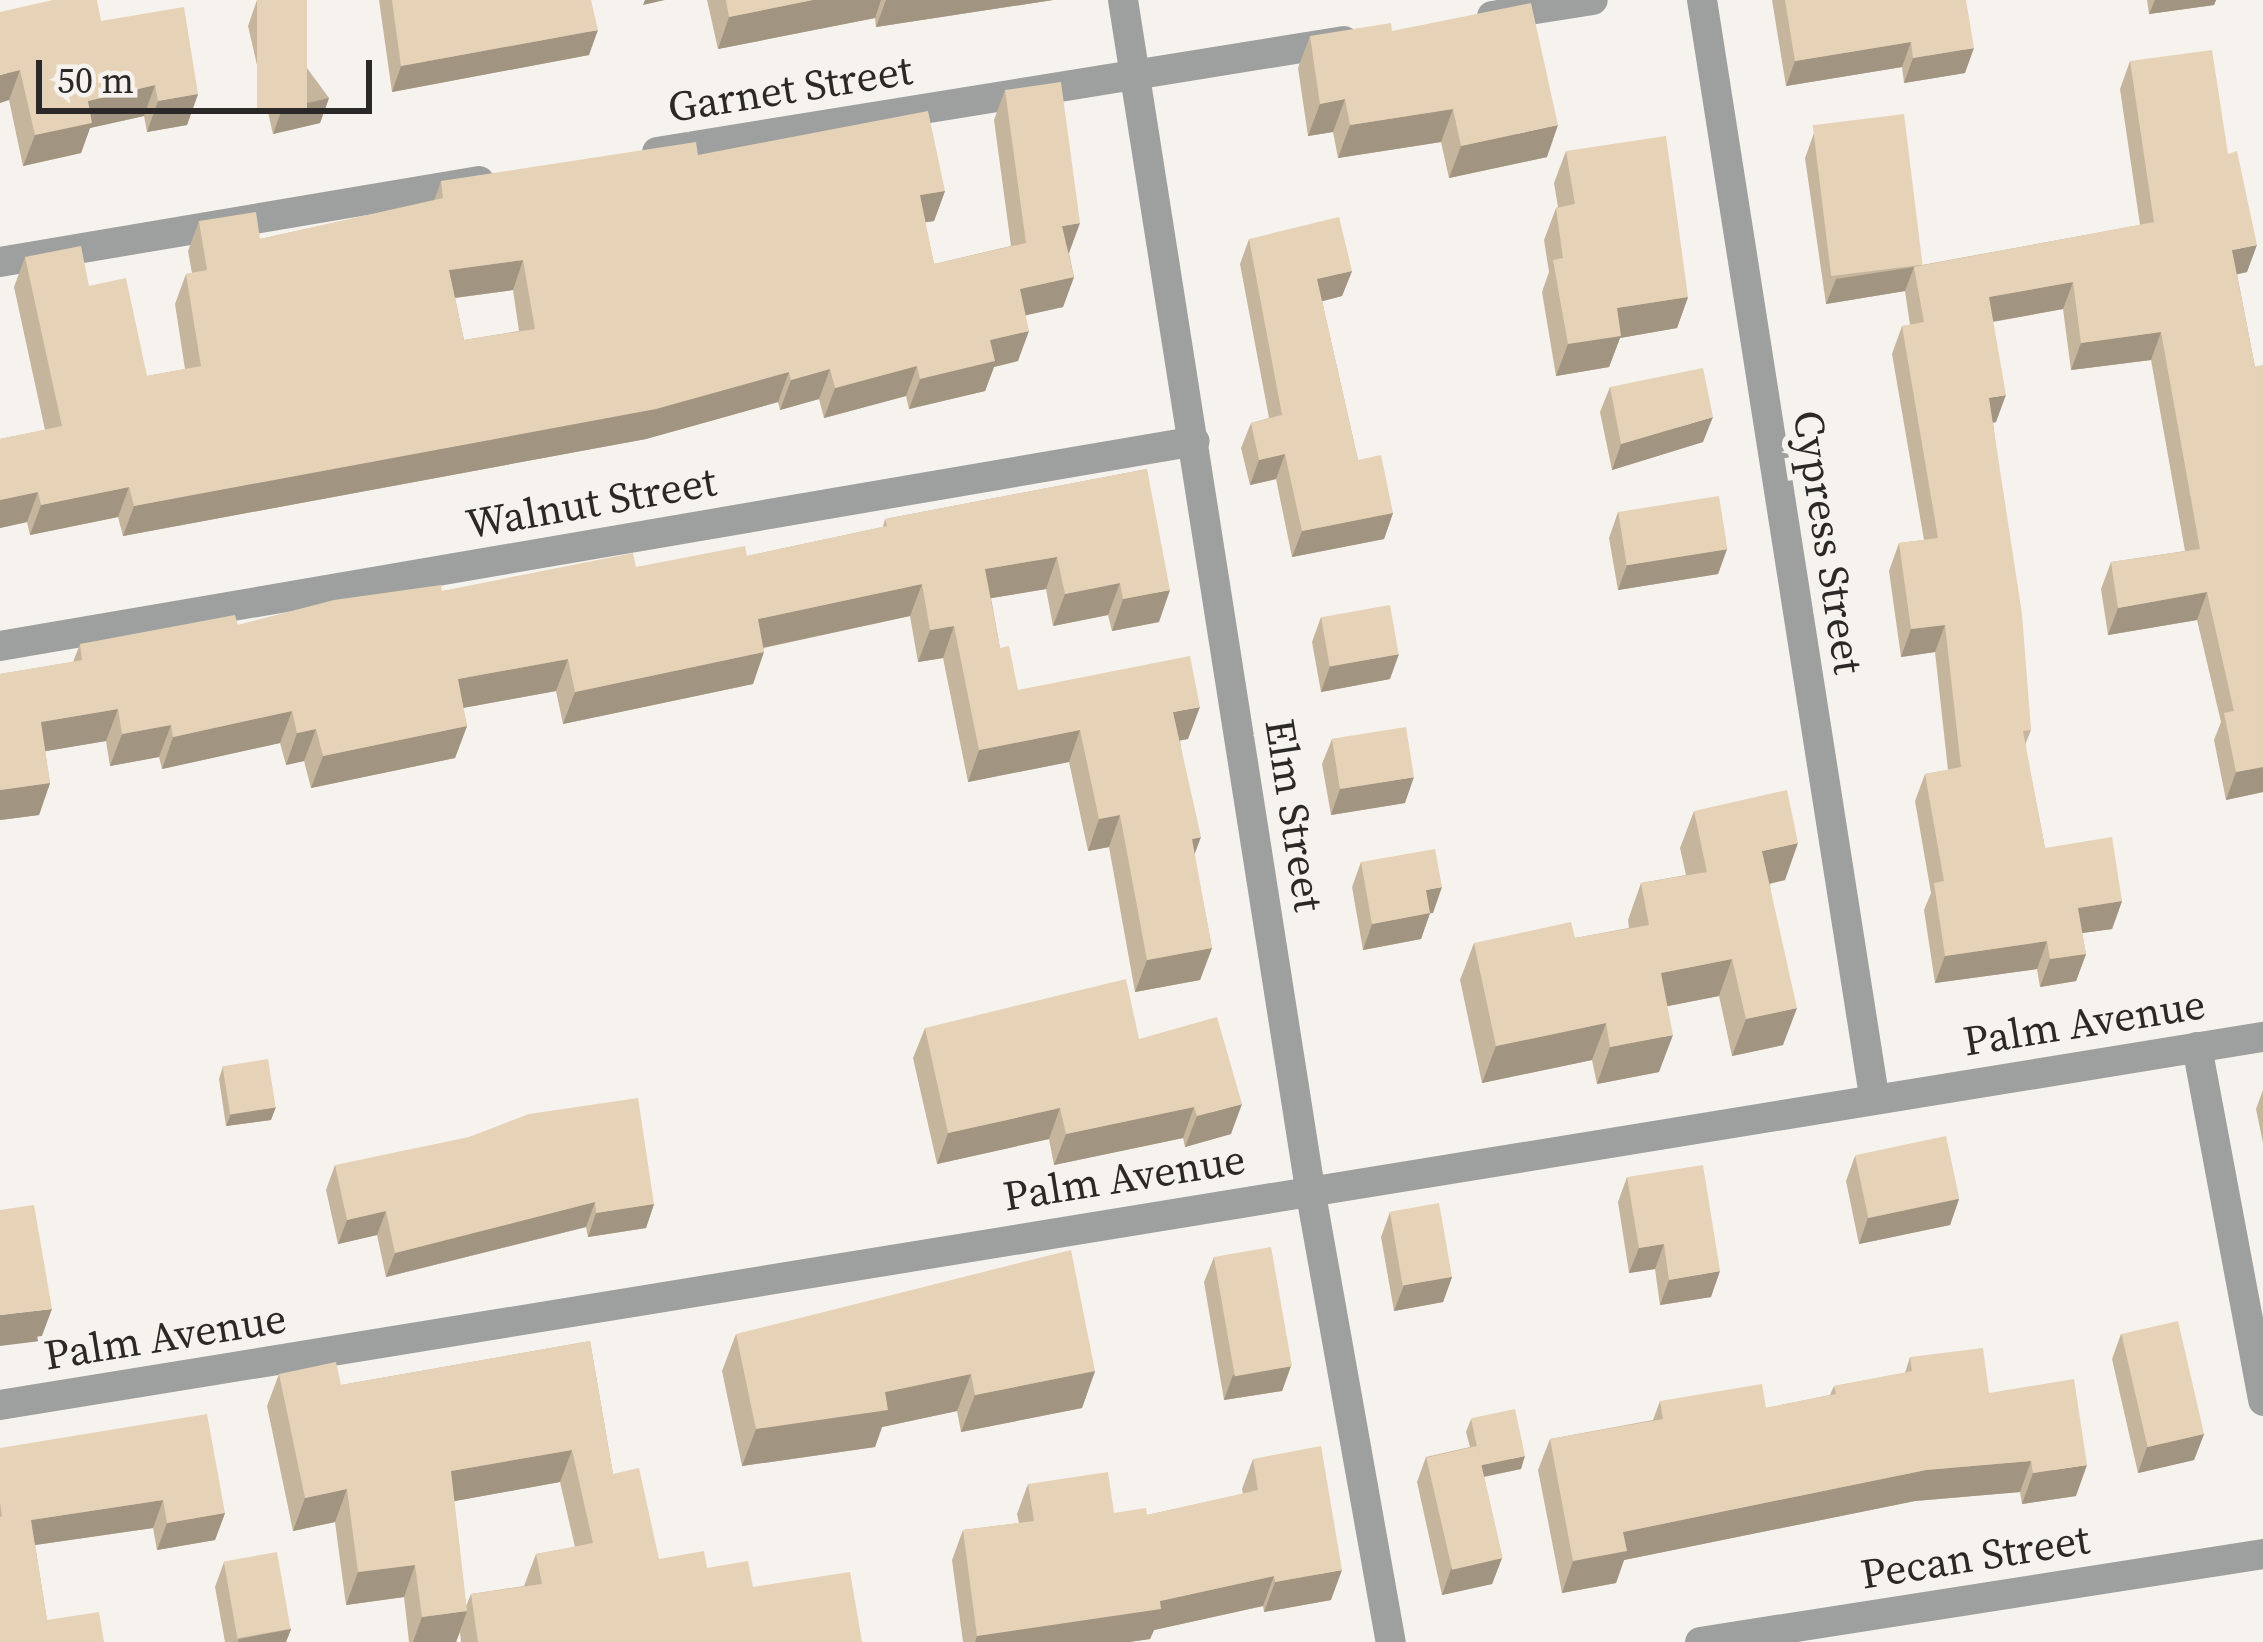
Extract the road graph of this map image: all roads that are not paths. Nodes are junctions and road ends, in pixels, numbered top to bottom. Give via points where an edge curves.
1 (1124, 0) edge
2 (1593, 0) edge
3 (1702, 0) edge
4 (1456, 22) edge
5 (1387, 34) edge
6 (1136, 74) junction
7 (617, 158) edge
8 (523, 174) edge
9 (0, 262) edge
10 (1196, 441) junction
11 (0, 646) edge
12 (2263, 1036) edge
13 (2197, 1047) junction
14 (1874, 1096) junction
15 (1310, 1189) junction
16 (2263, 1400) edge
17 (0, 1406) edge
18 (2263, 1554) edge
19 (1391, 1642) edge
20 (1700, 1642) edge

1 - 6 street, Elm Street
2 - 4 street
3 - 14 street, Cypress Street
5 - 6 street, Garnet Street
6 - 7 street, Garnet Street
6 - 10 street, Elm Street
8 - 9 street
10 - 11 street, Walnut Street
10 - 15 street, Elm Street
12 - 13 street, Palm Avenue
13 - 14 street, Palm Avenue
13 - 16 street
14 - 15 street, Palm Avenue
15 - 17 street, Palm Avenue
15 - 19 street, Elm Street
18 - 20 street, Pecan Street

